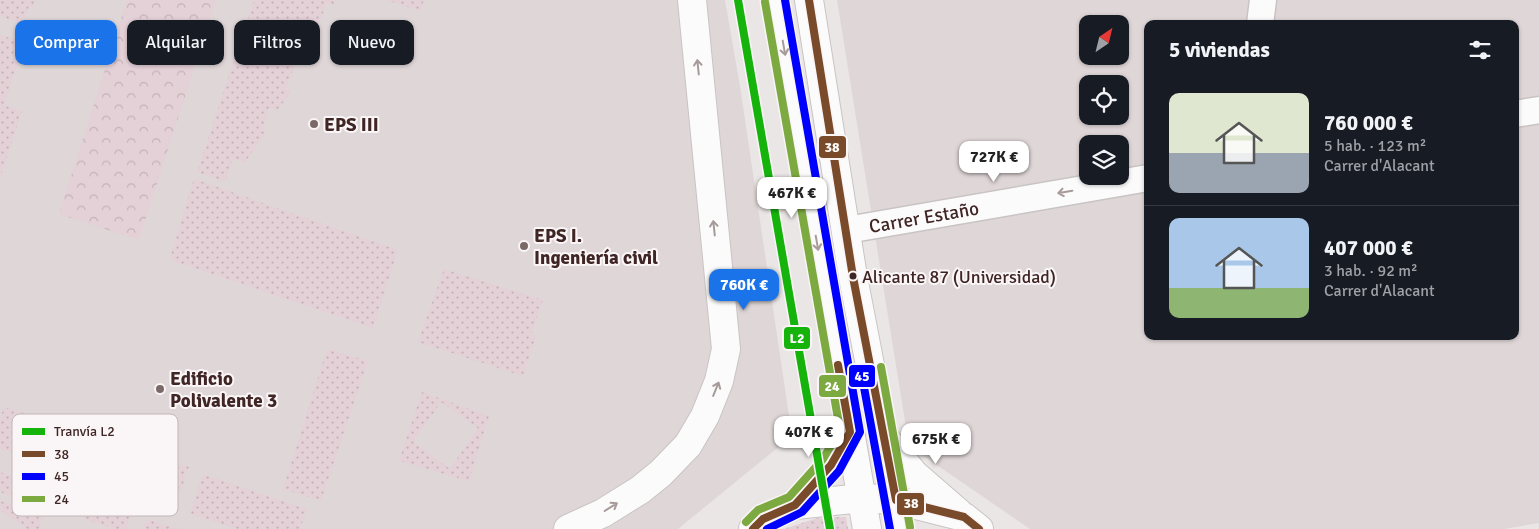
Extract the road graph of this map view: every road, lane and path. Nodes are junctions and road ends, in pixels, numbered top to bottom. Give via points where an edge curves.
1 (692, 0) edge
2 (775, 0) edge
3 (809, 0) edge
4 (1263, 0) edge
5 (1260, 20) edge
6 (1539, 110) edge
7 (1519, 113) edge
8 (1144, 179) edge
9 (847, 230) junction
10 (850, 432) junction
11 (883, 436) junction
12 (862, 498) junction
13 (896, 500) junction
14 (795, 505) junction
15 (972, 523) edge
16 (568, 529) edge
17 (752, 529) edge
18 (867, 529) edge
19 (900, 529) edge

16 -> 1 main road via 603,513 661,473 688,446 719,381 726,349
2 -> 10 main road
3 - 9 main road
4 - 5 street
6 - 7 street
8 -> 9 street, Carrer Estaño
9 - 11 main road
10 - 12 main road
10 - 14 main road via 831,465
11 - 13 main road
11 - 15 main road via 914,474
12 - 13 main road
12 - 14 main road
12 - 18 main road
13 - 15 main road
13 - 19 main road
14 - 17 main road via 763,519

